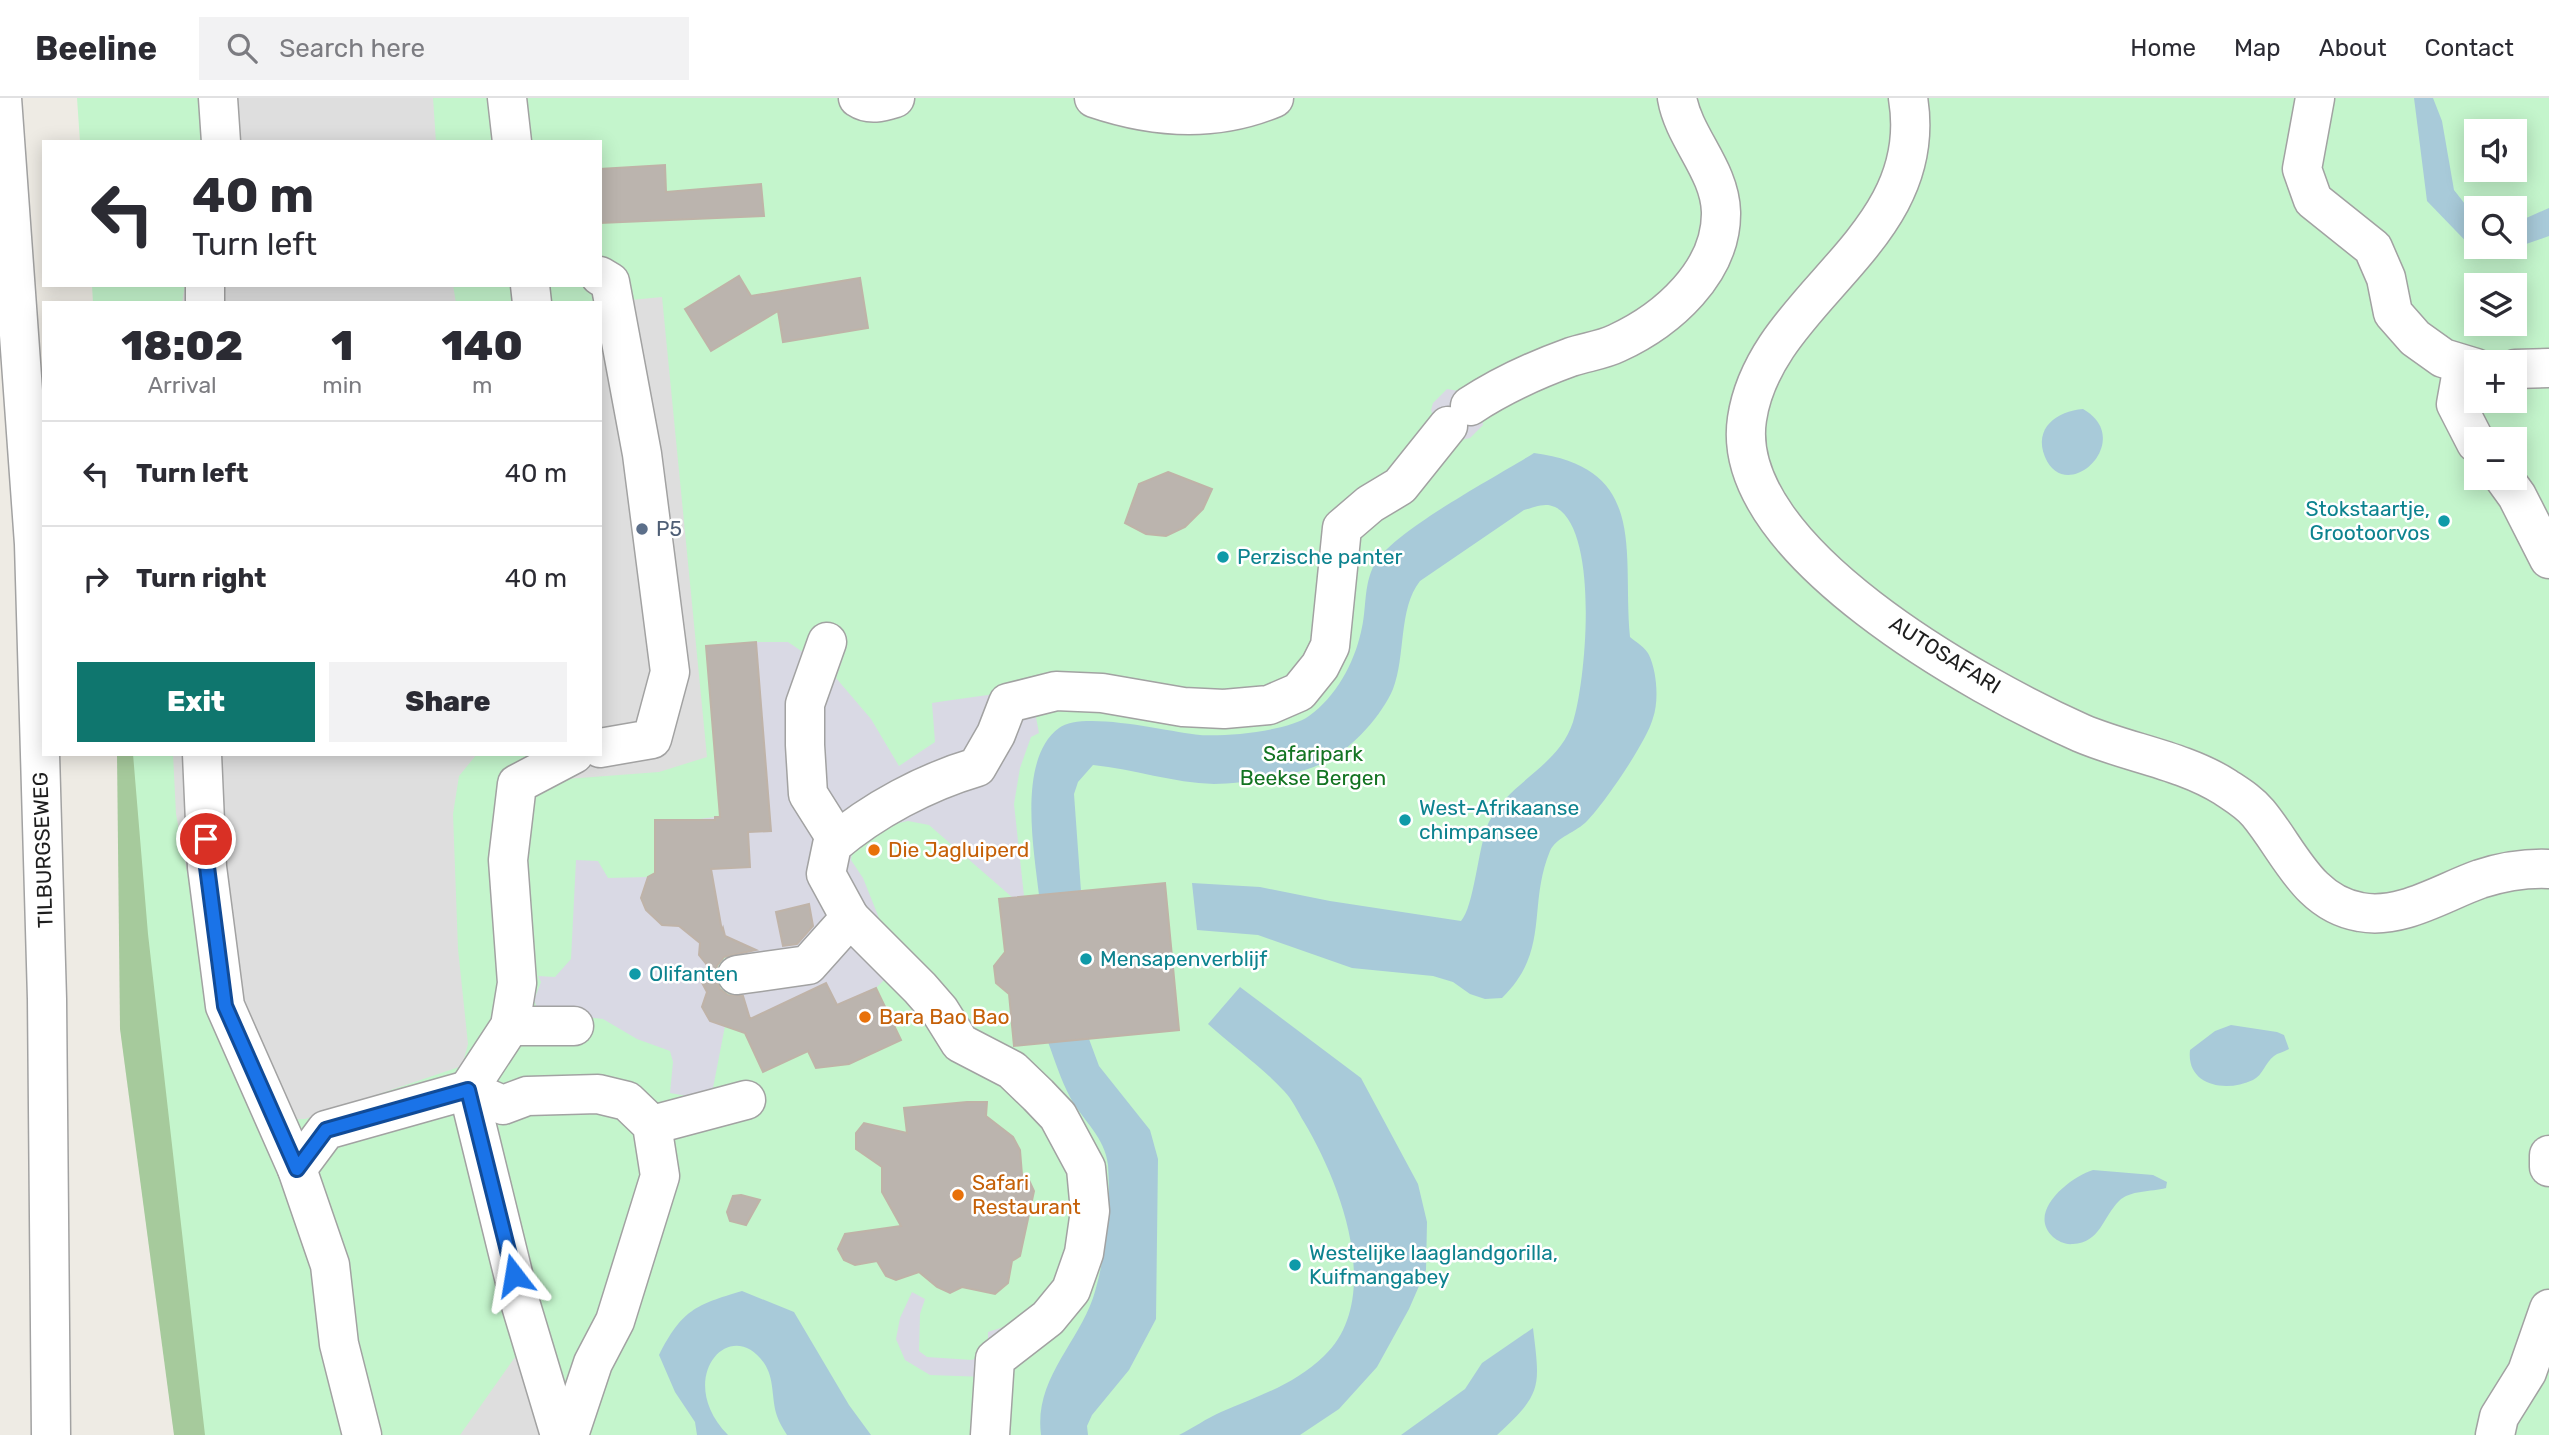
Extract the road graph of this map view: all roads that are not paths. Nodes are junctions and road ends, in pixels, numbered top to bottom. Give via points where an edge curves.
1 (2, 98) edge
2 (218, 98) edge
3 (507, 98) edge
4 (859, 98) edge
5 (895, 98) edge
6 (1094, 98) edge
7 (1274, 98) edge
8 (1676, 98) edge
9 (1908, 98) edge
10 (2315, 98) edge
11 (221, 140) edge
12 (512, 140) edge
13 (602, 277) edge
14 (2464, 365) edge
15 (2549, 368) edge
16 (2527, 369) edge
17 (2464, 383) edge
18 (2468, 427) edge
19 (2513, 490) edge
20 (2549, 559) edge
21 (827, 642) dead end
22 (602, 748) edge
23 (202, 756) edge
24 (570, 756) edge
25 (837, 840) junction
26 (2549, 869) edge
27 (850, 918) junction
28 (737, 975) dead end
29 (510, 1026) junction
30 (574, 1026) dead end
31 (468, 1090) junction
32 (746, 1100) dead end
33 (652, 1125) junction
34 (2549, 1155) edge
35 (2549, 1167) edge
36 (297, 1169) junction
37 (2549, 1309) edge
38 (51, 1435) edge
39 (362, 1435) edge
40 (560, 1435) edge
41 (569, 1435) edge
42 (990, 1435) edge
43 (2495, 1435) edge

1 - 38 street, TILBURGSEWEG via 34,544 47,999
2 - 11 street
3 - 12 street
4 - 5 street via 880,103
6 - 7 street via 1155,114 1185,116 1239,109
8 - 25 street via 1710,171 1721,211 1709,260 1689,293 1616,344 1534,371 1492,391 1459,416 1400,486 1342,528 1331,646 1299,692 1269,705 1224,709 1056,691 1008,704 977,767 940,778
9 - 26 street, AUTOSAFARI via 1908,151 1892,200 1768,361 1747,417 1745,449 1755,484 1792,540 1870,607 1992,686 2081,733 2198,775 2242,799 2302,876 2339,905 2367,913 2398,911 2501,873
10 - 14 street via 2302,169 2313,200 2373,248 2386,278 2393,313 2415,338 2443,358
13 - 22 street via 610,282 642,454 670,672 652,738
15 - 16 street
17 - 18 street via 2456,404
19 - 20 street
21 - 25 street via 805,704 805,745 808,794
23 - 36 street via 207,867 225,1006
24 - 29 street via 517,784 508,860 517,984
25 - 27 street via 827,874
27 - 28 street via 808,965
27 - 42 street via 920,988 960,1044 1012,1070 1052,1109 1086,1168 1090,1211 1072,1290 1048,1318 995,1359
29 - 30 street
29 - 31 street
31 - 33 street via 503,1105 527,1096 598,1094 627,1101
31 - 36 street via 326,1130
31 - 40 street via 520,1302
32 - 33 street
33 - 41 street via 660,1177 615,1321 593,1363
34 - 35 street
36 - 39 street via 330,1265 339,1344
37 - 43 street via 2527,1372 2499,1417

